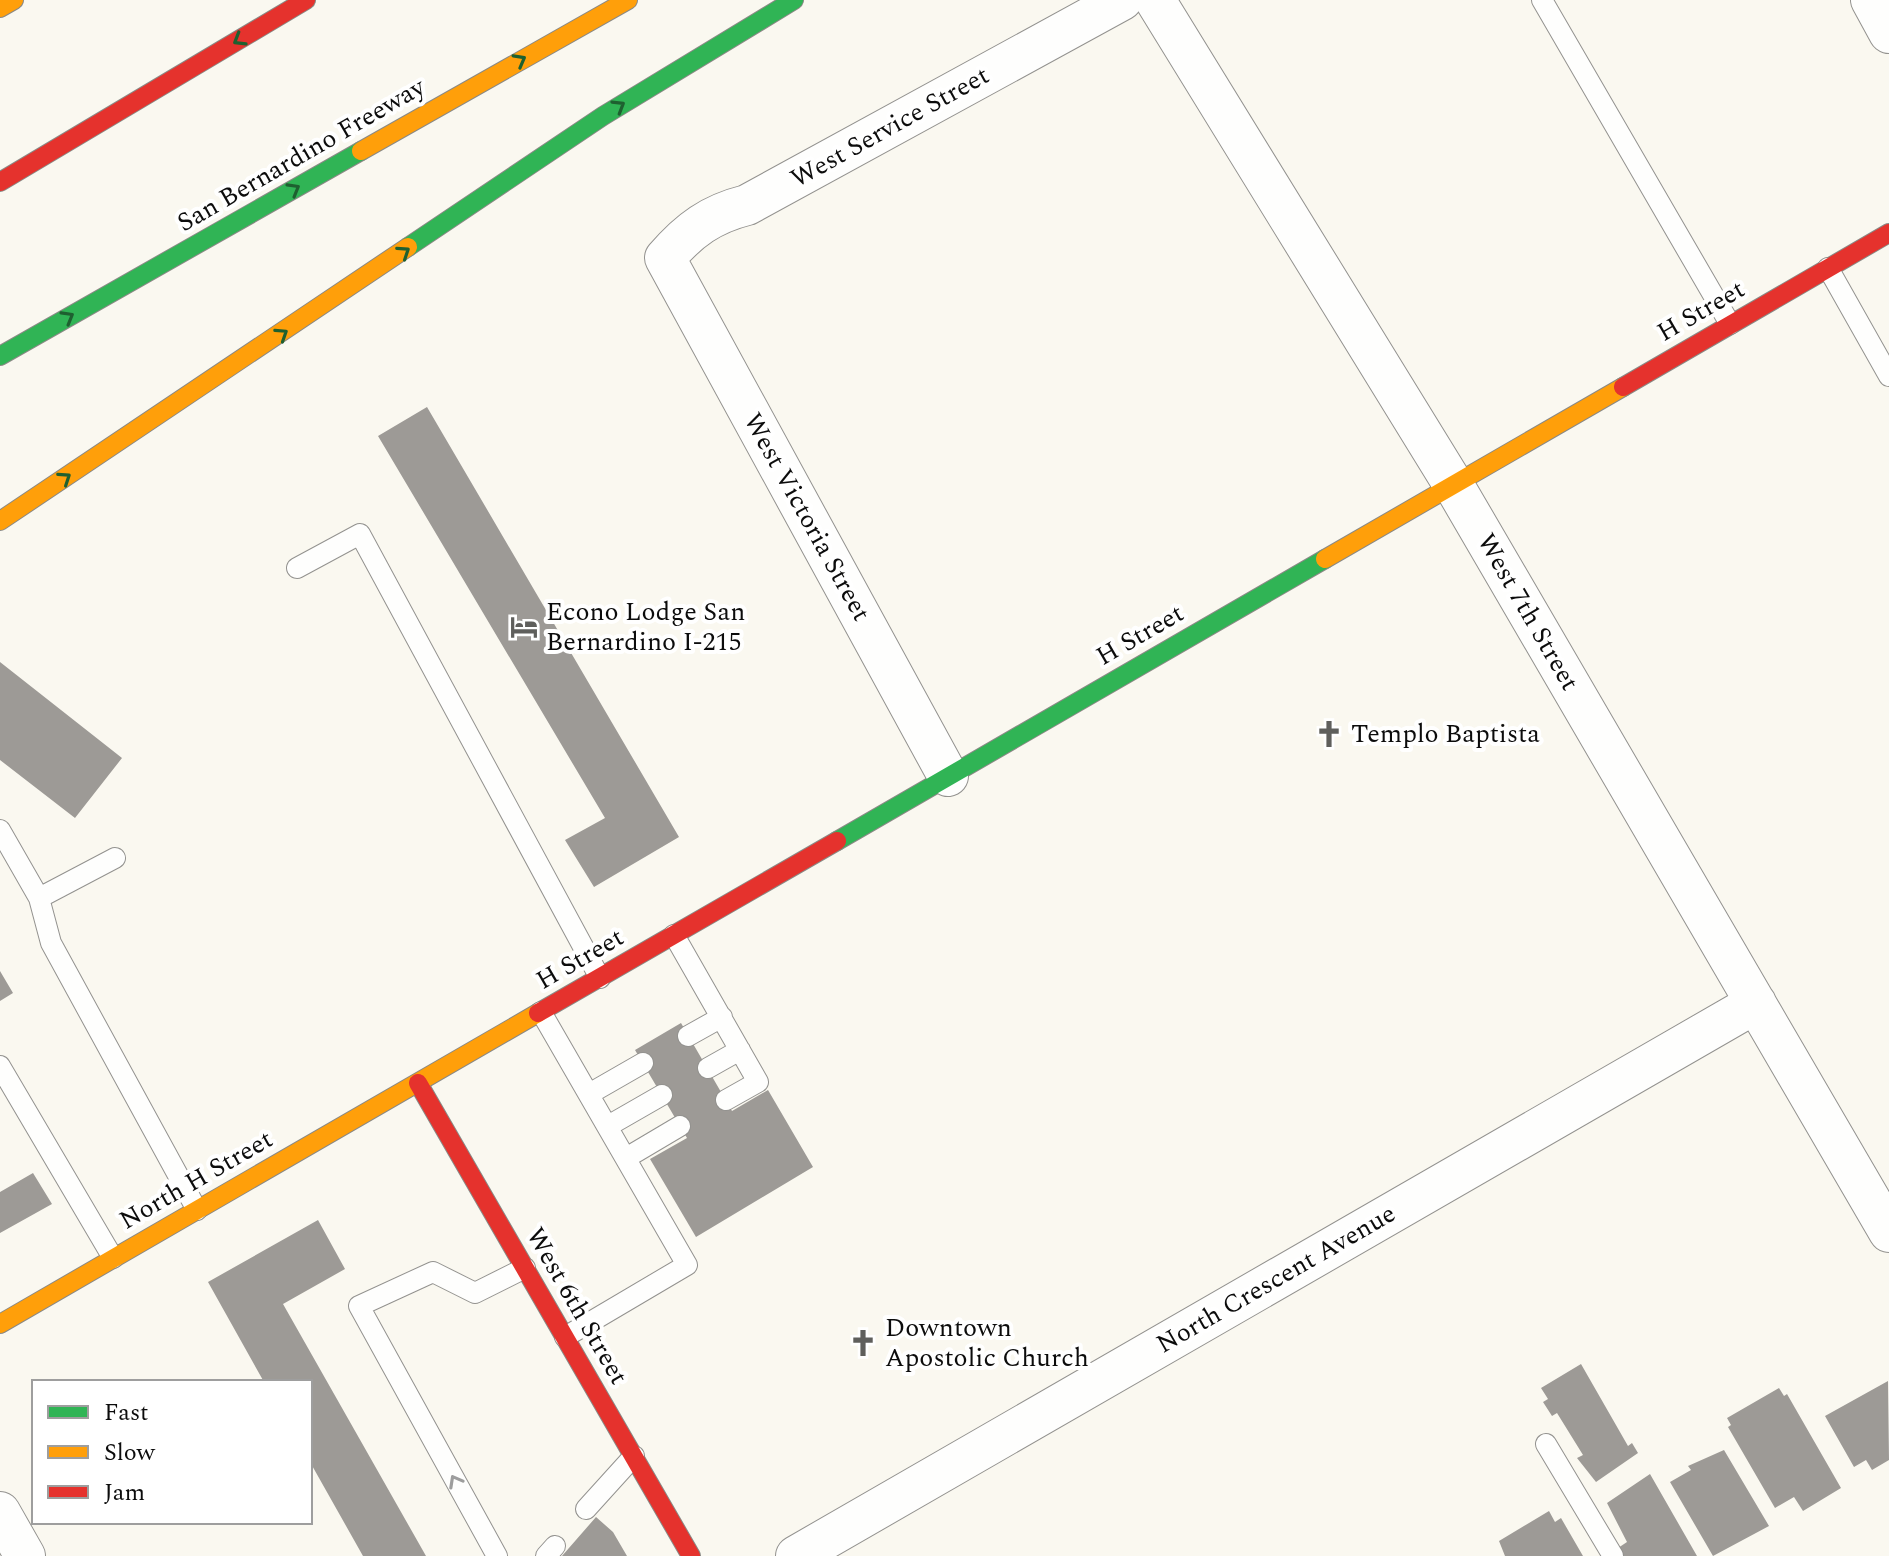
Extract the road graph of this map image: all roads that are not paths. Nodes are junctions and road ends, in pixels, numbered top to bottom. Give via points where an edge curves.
1 (14, 0) edge
2 (306, 0) edge
3 (628, 0) edge
4 (794, 0) edge
5 (1122, 0) edge
6 (1155, 0) edge
7 (1542, 0) edge
8 (1871, 0) edge
9 (0, 8) edge
10 (1889, 33) edge
11 (0, 182) edge
12 (1889, 233) edge
13 (665, 258) joint
14 (1828, 268) junction
15 (1730, 324) junction
16 (0, 356) edge
17 (1889, 376) edge
18 (1453, 484) junction
19 (0, 521) edge
20 (297, 568) dead end
21 (948, 776) junction
22 (0, 830) edge
23 (115, 858) dead end
24 (39, 898) junction
25 (674, 935) junction
26 (600, 978) junction
27 (1756, 1003) junction
28 (541, 1012) junction
29 (722, 1017) junction
30 (688, 1036) dead end
31 (740, 1050) junction
32 (643, 1063) dead end
33 (0, 1066) edge
34 (708, 1068) dead end
35 (418, 1083) junction
36 (589, 1094) junction
37 (662, 1095) dead end
38 (726, 1100) dead end
39 (608, 1126) junction
40 (680, 1126) dead end
41 (626, 1158) junction
42 (197, 1210) junction
43 (1889, 1232) edge
44 (113, 1258) junction
45 (525, 1268) junction
46 (0, 1324) edge
47 (565, 1337) junction
48 (1546, 1444) dead end
49 (634, 1456) junction
50 (586, 1509) dead end
51 (0, 1512) edge
52 (495, 1552) edge
53 (25, 1556) edge
54 (691, 1556) edge
55 (796, 1556) edge
56 (1613, 1556) edge

1 - 9 main road
2 -> 11 main road
16 -> 3 main road, San Bernardino Freeway
19 -> 4 main road via 603,116
5 - 13 street, West Service Street via 747,205 719,212 686,234
6 - 18 street, West 7th Street
7 - 15 lane
8 - 10 street
12 - 14 main road, H Street
13 - 21 street, West Victoria Street
14 - 15 main road, H Street
14 - 17 lane
15 - 18 main road, H Street
18 - 21 main road, H Street
18 - 27 street, West 7th Street
20 - 26 lane via 360,534
21 - 25 main road, H Street
22 - 24 lane
23 - 24 lane
24 - 42 lane via 51,943
25 - 26 main road, H Street
25 - 29 lane
26 - 28 main road, H Street
27 - 43 street, West 7th Street
27 - 55 street, North Crescent Avenue
28 - 35 main road, H Street
28 - 36 lane
29 - 30 lane
29 - 31 lane
31 - 34 lane
31 - 38 lane via 758,1082
32 - 36 lane
33 - 44 lane
35 - 42 main road, North H Street
35 - 45 main road, West 6th Street
36 - 39 lane
37 - 39 lane
39 - 41 lane
40 - 41 lane
41 - 47 lane via 687,1265
42 - 44 main road, North H Street
44 - 46 main road, North H Street
45 - 47 main road, West 6th Street
52 -> 45 lane via 359,1306 433,1272 475,1293
47 - 49 main road, West 6th Street
48 - 56 lane
49 - 50 lane
49 - 54 main road, West 6th Street
51 - 53 street

